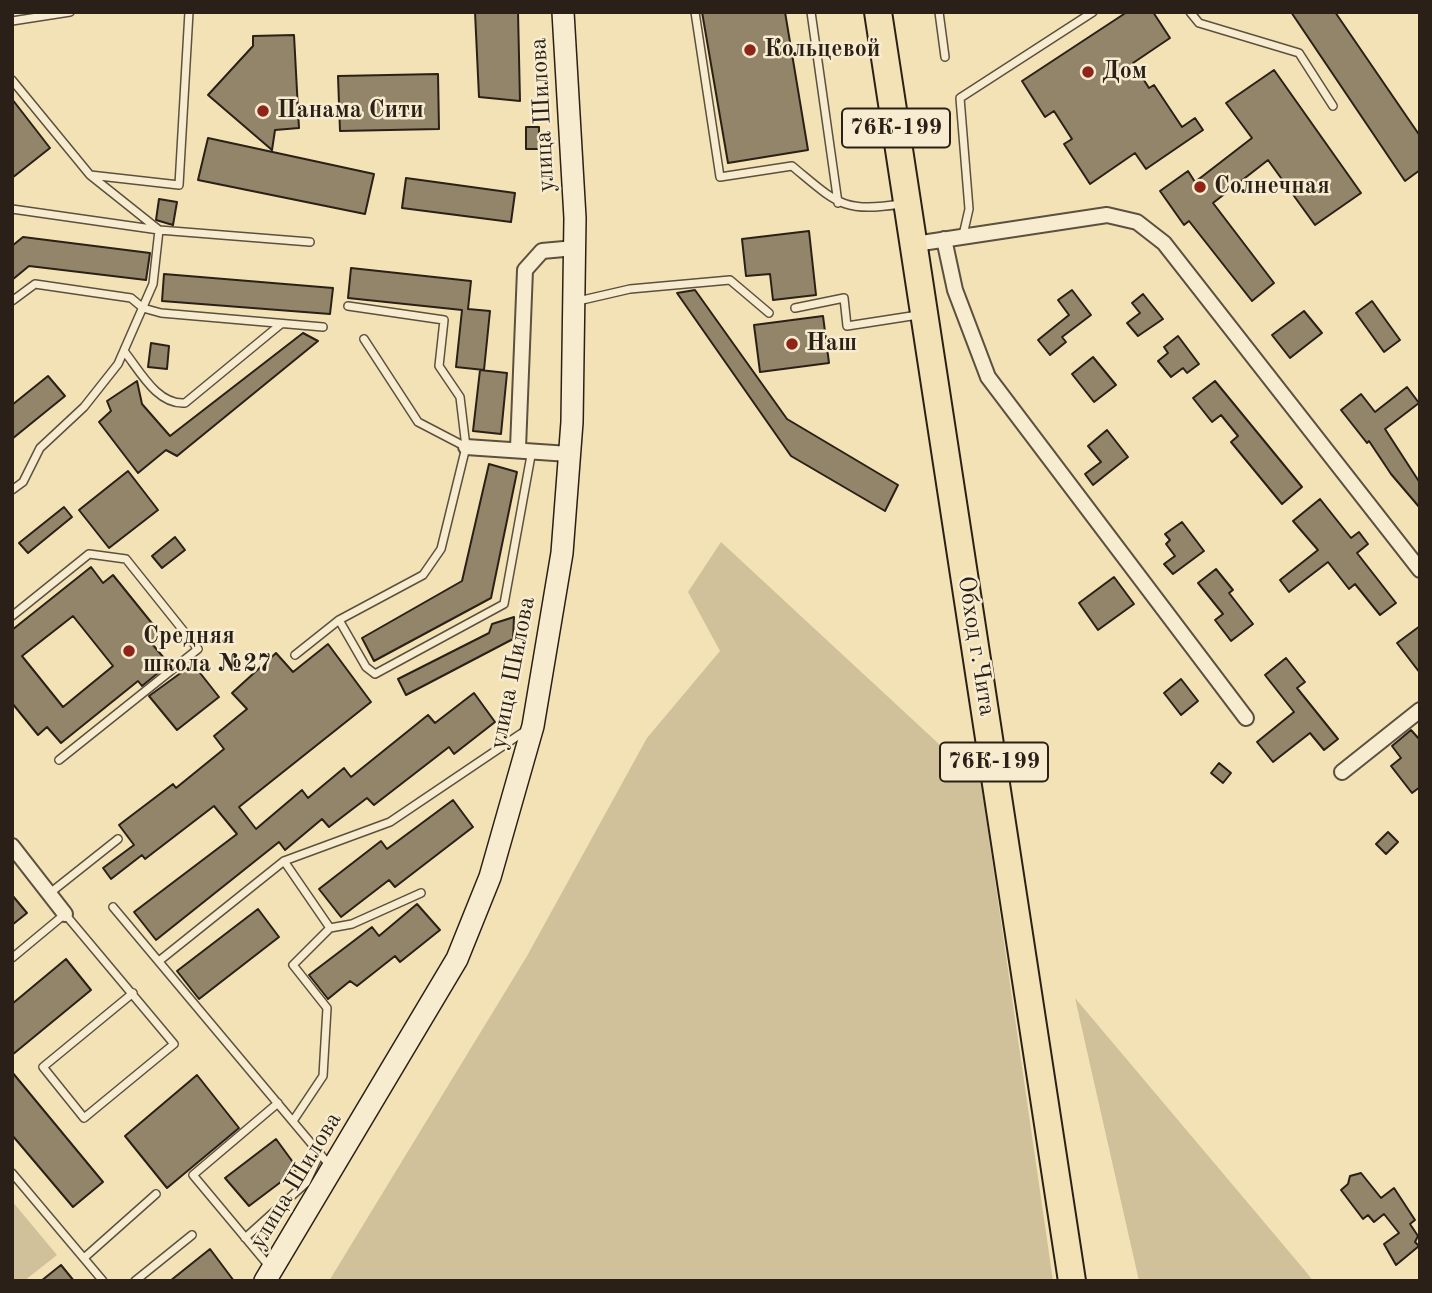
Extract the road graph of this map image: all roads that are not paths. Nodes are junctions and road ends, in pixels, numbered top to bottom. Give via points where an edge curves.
1 (70, 12) edge
2 (189, 12) edge
3 (563, 12) edge
4 (695, 12) edge
5 (811, 12) edge
6 (878, 12) edge
7 (939, 12) edge
8 (1093, 12) edge
9 (1190, 12) edge
10 (12, 22) edge
11 (944, 57) dead end
12 (12, 80) edge
13 (1333, 106) dead end
14 (90, 175) junction
15 (838, 203) junction
16 (909, 203) junction
17 (12, 209) edge
18 (159, 230) junction
19 (963, 235) junction
20 (944, 239) junction
21 (310, 242) dead end
22 (915, 244) junction
23 (575, 248) junction
24 (12, 301) edge
25 (574, 302) junction
26 (348, 306) dead end
27 (143, 308) junction
28 (796, 308) dead end
29 (769, 313) dead end
30 (926, 314) junction
31 (281, 324) junction
32 (323, 327) dead end
33 (364, 338) dead end
34 (124, 351) junction
35 (466, 447) junction
36 (525, 449) junction
37 (569, 454) junction
38 (12, 490) edge
39 (1420, 570) edge
40 (12, 616) edge
41 (339, 620) junction
42 (295, 655) dead end
43 (1420, 710) edge
44 (1246, 719) dead end
45 (533, 726) junction
46 (59, 760) dead end
47 (1342, 772) dead end
48 (118, 839) dead end
49 (12, 846) edge
50 (284, 861) junction
51 (50, 893) junction
52 (422, 893) dead end
53 (113, 907) dead end
54 (65, 914) junction
55 (330, 928) junction
56 (12, 958) edge
57 (159, 961) junction
58 (133, 993) junction
59 (278, 1103) junction
60 (293, 1121) junction
61 (320, 1153) junction
62 (334, 1170) junction
63 (12, 1173) edge
64 (156, 1194) dead end
65 (192, 1235) dead end
66 (245, 1238) junction
67 (84, 1258) junction
68 (268, 1275) edge
69 (103, 1281) edge
70 (135, 1281) edge
71 (1072, 1281) edge

1 - 10 lane
2 - 14 lane via 179,185
3 - 23 main road, улица Шилова
4 - 15 lane via 720,177 792,166
5 - 15 lane
6 - 16 highway, Обход г.Чита / 76К-199
7 - 11 lane
8 - 19 lane via 960,98 969,208
9 - 13 lane via 1199,23 1298,53
12 - 14 lane
14 - 18 lane
15 - 16 lane via 865,210
16 - 22 highway, Обход г.Чита / 76К-199
17 - 18 lane
18 - 21 lane
18 - 27 lane via 153,284
19 - 20 street
19 - 39 street via 1107,215 1137,222 1164,243
20 - 22 street
20 - 44 street via 955,290 988,377
22 - 30 highway, Обход г.Чита / 76К-199
23 - 25 main road, улица Шилова
23 - 36 street via 542,251 525,270
24 - 27 lane via 35,284 131,298
25 - 29 lane via 630,289 730,280
25 - 37 main road, улица Шилова
26 - 35 lane via 444,320 439,366 460,397
27 - 31 lane
27 - 34 lane
28 - 30 lane via 844,298 848,326
30 - 71 highway, Обход г.Чита / 76К-199
31 - 32 lane
31 - 34 lane via 185,403 173,403 156,392
33 - 35 lane via 418,422
34 - 38 lane via 84,407 40,448 23,482
35 - 36 street
35 - 41 lane via 441,549 423,575
36 - 37 street
36 - 41 lane via 504,604 375,674 366,667
37 - 45 main road, улица Шилова via 562,553
40 - 46 lane via 89,554 126,559 198,649
41 - 42 lane
43 - 47 street
45 - 50 lane via 390,822
45 - 62 main road, улица Шилова via 490,877 457,959
48 - 51 lane
49 - 51 street
50 - 55 lane
50 - 57 lane
51 - 54 street
52 - 55 lane via 352,924
53 - 57 lane
54 - 56 lane
54 - 58 lane
55 - 60 lane via 293,965 327,1008 323,1076
57 - 59 lane
58 - 58 lane via 174,1044 84,1118 43,1067
59 - 60 lane
59 - 66 lane via 192,1175
60 - 61 lane
61 - 62 lane
61 - 66 lane via 306,1183
62 - 68 main road, улица Шилова
63 - 67 lane
64 - 67 lane
65 - 70 lane
66 - 68 lane
67 - 69 lane

